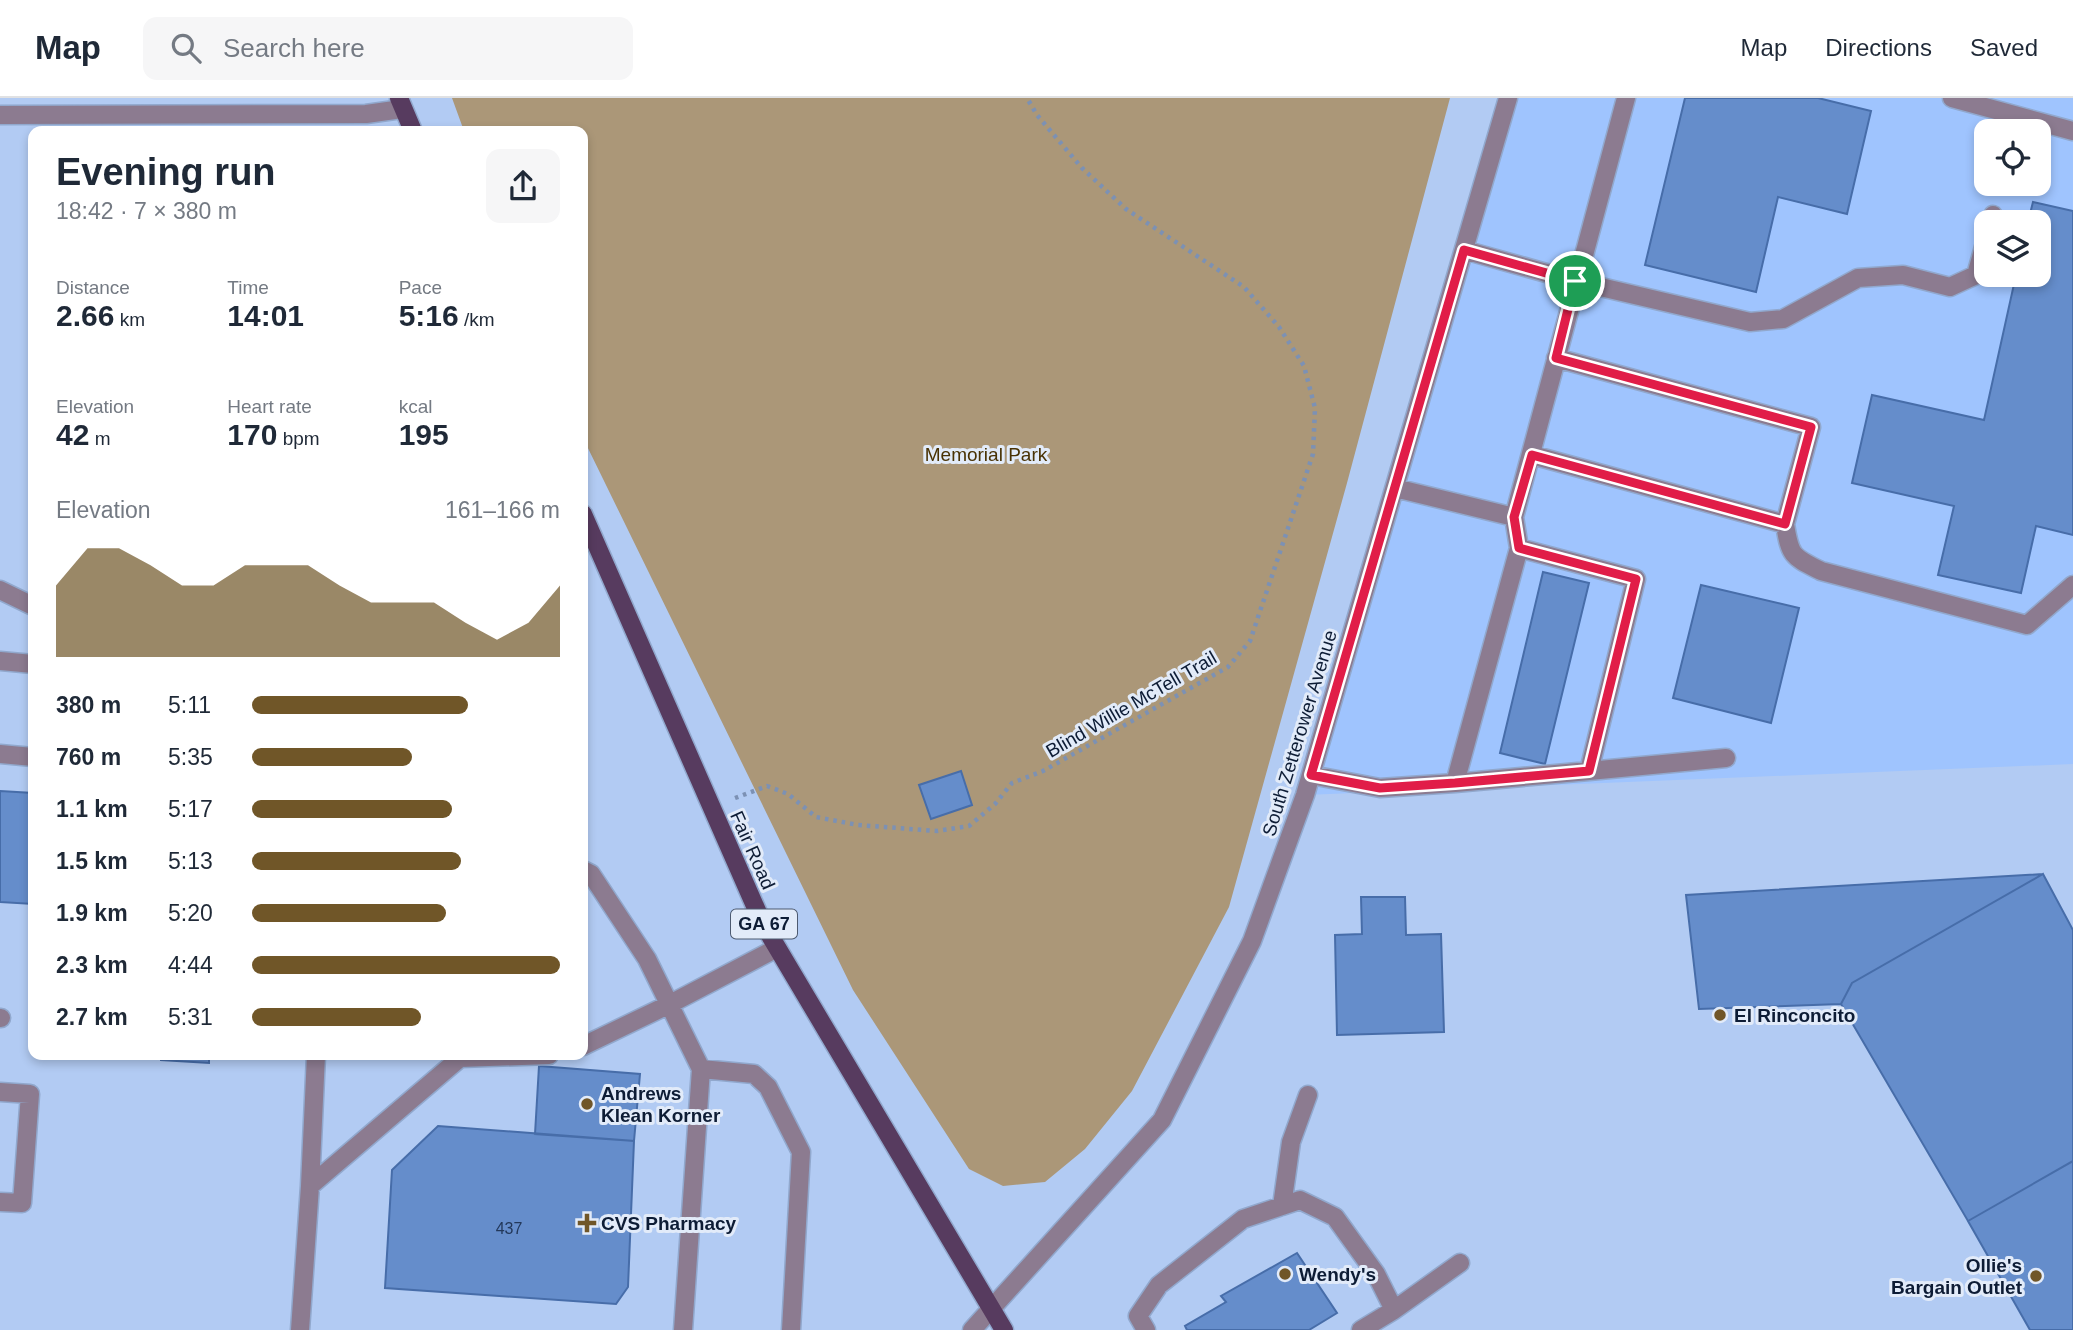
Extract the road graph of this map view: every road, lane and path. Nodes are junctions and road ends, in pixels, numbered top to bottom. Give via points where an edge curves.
1 (1027, 98) edge
2 (1508, 98) edge
3 (1626, 98) edge
4 (1952, 98) edge
5 (401, 103) edge
6 (0, 115) edge
7 (411, 126) edge
8 (2073, 131) edge
9 (1464, 250) junction
10 (1974, 276) edge
11 (1575, 281) junction
12 (1556, 358) junction
13 (1532, 455) junction
14 (1395, 488) junction
15 (1514, 517) junction
16 (1785, 524) junction
17 (588, 525) edge
18 (1519, 548) junction
19 (2073, 585) edge
20 (0, 590) edge
21 (28, 604) edge
22 (0, 661) edge
23 (28, 664) edge
24 (0, 754) edge
25 (28, 757) edge
26 (1726, 758) dead end
27 (1589, 771) junction
28 (1311, 775) junction
29 (1455, 783) junction
30 (711, 808) junction
31 (588, 872) edge
32 (777, 948) junction
33 (670, 1004) junction
34 (588, 1044) edge
35 (316, 1060) edge
36 (458, 1060) edge
37 (701, 1069) junction
38 (0, 1092) edge
39 (1308, 1095) dead end
40 (310, 1186) junction
41 (0, 1202) edge
42 (1282, 1206) junction
43 (1461, 1263) dead end
44 (992, 1310) junction
45 (1394, 1310) junction
46 (300, 1330) edge
47 (683, 1330) edge
48 (791, 1330) edge
49 (972, 1330) edge
50 (1003, 1330) edge
51 (1146, 1330) edge
52 (1361, 1330) edge

1 - 30 path, Blind Willie McTell Trail via 1082,168 1126,209 1244,287 1279,327 1304,366 1315,408 1313,454 1250,641 1228,667 1043,771 1012,783 969,826 937,831 816,817 788,794 767,786
2 - 9 street, South Zetterower Avenue
3 - 11 street
4 - 8 street
5 - 6 street via 366,114
5 - 7 main road
9 - 11 street
9 - 14 street, South Zetterower Avenue
10 - 11 street via 1950,287 1903,275 1858,278 1783,319 1750,322
11 - 12 street
12 - 13 street
12 - 16 street via 1811,427
13 - 15 street
13 - 16 street
14 - 15 street
14 - 28 street, South Zetterower Avenue
15 - 18 street
16 - 19 street via 1796,559 1821,571 2027,625
17 - 30 main road, Fair Road / GA 67
18 - 27 street via 1636,579
18 - 29 street
20 - 21 street
22 - 23 street
24 - 25 street
26 - 27 street
27 - 29 street
28 - 29 street via 1380,788
28 - 44 street, South Zetterower Avenue via 1252,941 1162,1120
30 - 32 main road, Fair Road / GA 67
31 - 33 street via 647,959
32 - 33 street
32 - 44 main road, Fair Road / GA 67
33 - 34 street
33 - 37 street
35 - 40 street
36 - 40 street
37 - 47 street
37 - 48 street via 754,1074 768,1087 802,1152
38 - 41 street via 30,1094 22,1203
39 - 42 street via 1291,1142
40 - 46 street
42 - 45 street via 1300,1200 1335,1217 1376,1275
42 - 51 street via 1243,1219 1159,1285 1138,1316
43 - 45 street
44 - 49 street, South Zetterower Avenue
44 - 50 main road, Fair Road / GA 67
45 - 52 street

